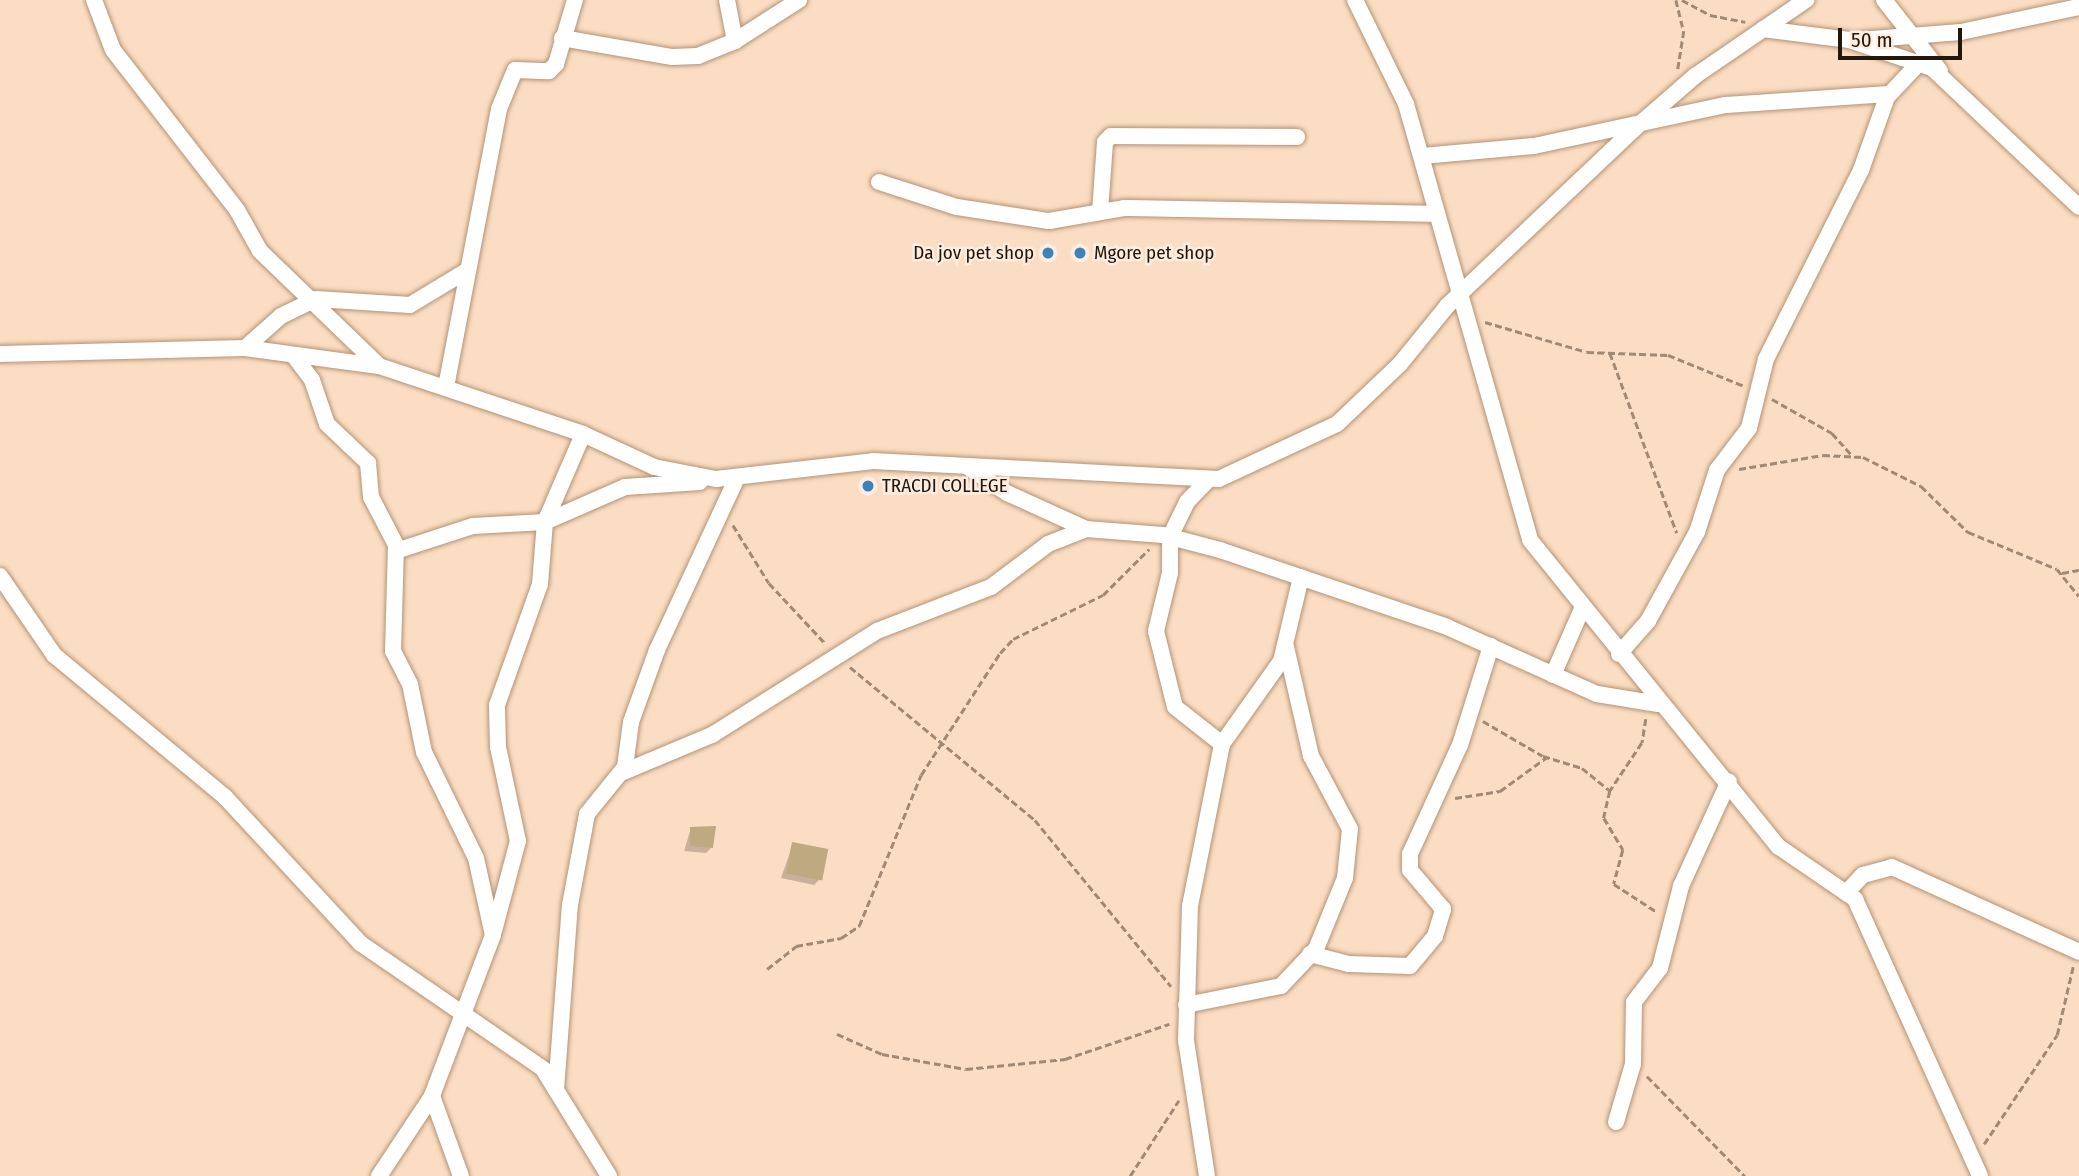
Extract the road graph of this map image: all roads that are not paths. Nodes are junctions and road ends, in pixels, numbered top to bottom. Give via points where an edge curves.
1 (94, 0) edge
2 (575, 0) edge
3 (727, 0) edge
4 (799, 0) edge
5 (1355, 0) edge
6 (1806, 0) edge
7 (1884, 0) edge
8 (2079, 7) edge
9 (1763, 29) junction
10 (1917, 37) junction
11 (562, 38) junction
12 (1849, 40) junction
13 (735, 41) junction
14 (1919, 63) junction
15 (1943, 76) junction
16 (1889, 94) junction
17 (1634, 129) junction
18 (1297, 137) dead end
19 (1422, 156) junction
20 (879, 182) dead end
21 (2079, 206) edge
22 (1100, 212) junction
23 (1434, 214) junction
24 (468, 270) junction
25 (1459, 295) junction
26 (316, 299) junction
27 (246, 348) junction
28 (0, 354) edge
29 (294, 356) junction
30 (379, 366) junction
31 (446, 387) junction
32 (583, 434) junction
33 (967, 466) junction
34 (737, 478) junction
35 (716, 479) junction
36 (1208, 480) junction
37 (545, 522) junction
38 (1086, 529) junction
39 (1167, 536) junction
40 (396, 551) junction
41 (0, 576) edge
42 (1301, 577) junction
43 (1582, 609) junction
44 (1491, 646) junction
45 (1286, 647) junction
46 (1619, 654) junction
47 (1553, 675) junction
48 (1651, 703) junction
49 (1222, 744) junction
50 (621, 773) junction
51 (1729, 781) junction
52 (1846, 893) junction
53 (493, 935) junction
54 (2077, 951) edge
55 (1310, 954) junction
56 (1186, 1006) junction
57 (463, 1010) junction
58 (556, 1090) junction
59 (432, 1096) junction
60 (1616, 1122) dead end
61 (379, 1176) edge
62 (461, 1176) edge
63 (609, 1176) edge
64 (1207, 1176) edge
65 (1980, 1176) edge

1 - 26 street via 113,50 237,210 260,251
2 - 11 street
3 - 13 street
4 - 13 street
5 - 19 street via 1406,104
6 - 9 street
7 - 10 street
8 - 10 street
9 - 12 street
9 - 17 street
10 - 12 street
10 - 15 street
11 - 13 street via 672,57
11 - 24 street via 549,71 515,70 499,109
12 - 14 street
14 - 15 street
14 - 16 street
15 - 21 street
16 - 17 street via 1726,105
16 - 46 street via 1861,170 1766,359 1749,428 1717,470 1683,556 1648,621
17 - 19 street via 1525,148
17 - 25 street
18 - 22 street via 1111,136 1105,142
19 - 23 street
20 - 22 street via 957,206 1036,219 1072,220
22 - 23 street
23 - 25 street
24 - 26 street via 410,305
24 - 31 street
25 - 36 street via 1337,424
25 - 43 street via 1492,389 1526,531
26 - 27 street via 281,316
26 - 30 street
27 - 28 street
27 - 29 street
29 - 30 street
29 - 40 street via 312,380 327,424 368,463 369,493
30 - 31 street
31 - 32 street
32 - 35 street via 654,467
32 - 37 street
33 - 34 street via 873,461
33 - 36 street
33 - 38 street via 1006,494
34 - 35 street
34 - 50 street via 657,650 631,722
35 - 37 street via 625,487
36 - 39 street via 1187,502
37 - 40 street via 473,526
37 - 53 street via 540,584 497,705 498,747 519,841
38 - 39 street
38 - 50 street via 1048,544 990,587 877,631 712,735
39 - 42 street
39 - 49 street via 1170,573 1156,631 1159,657 1175,707
40 - 53 street via 393,650 410,684 424,752 473,849
41 - 57 street via 54,655 225,797 360,943
42 - 44 street
42 - 45 street
43 - 46 street
43 - 47 street
44 - 47 street
44 - 55 street via 1409,863 1444,914 1420,961 1349,964
45 - 49 street
45 - 55 street via 1311,756 1351,835 1345,878 1326,930
46 - 48 street
47 - 48 street via 1604,696
48 - 51 street
49 - 56 street via 1190,906
50 - 58 street via 592,802 583,831 570,905
51 - 52 street via 1779,846
51 - 60 street via 1670,916 1660,968 1634,1002 1634,1054
52 - 54 street via 1863,875 1892,867
52 - 65 street via 1878,940
53 - 57 street
55 - 56 street via 1275,989
56 - 64 street via 1189,1081
57 - 58 street via 527,1054
57 - 59 street
58 - 63 street
59 - 61 street
59 - 62 street

